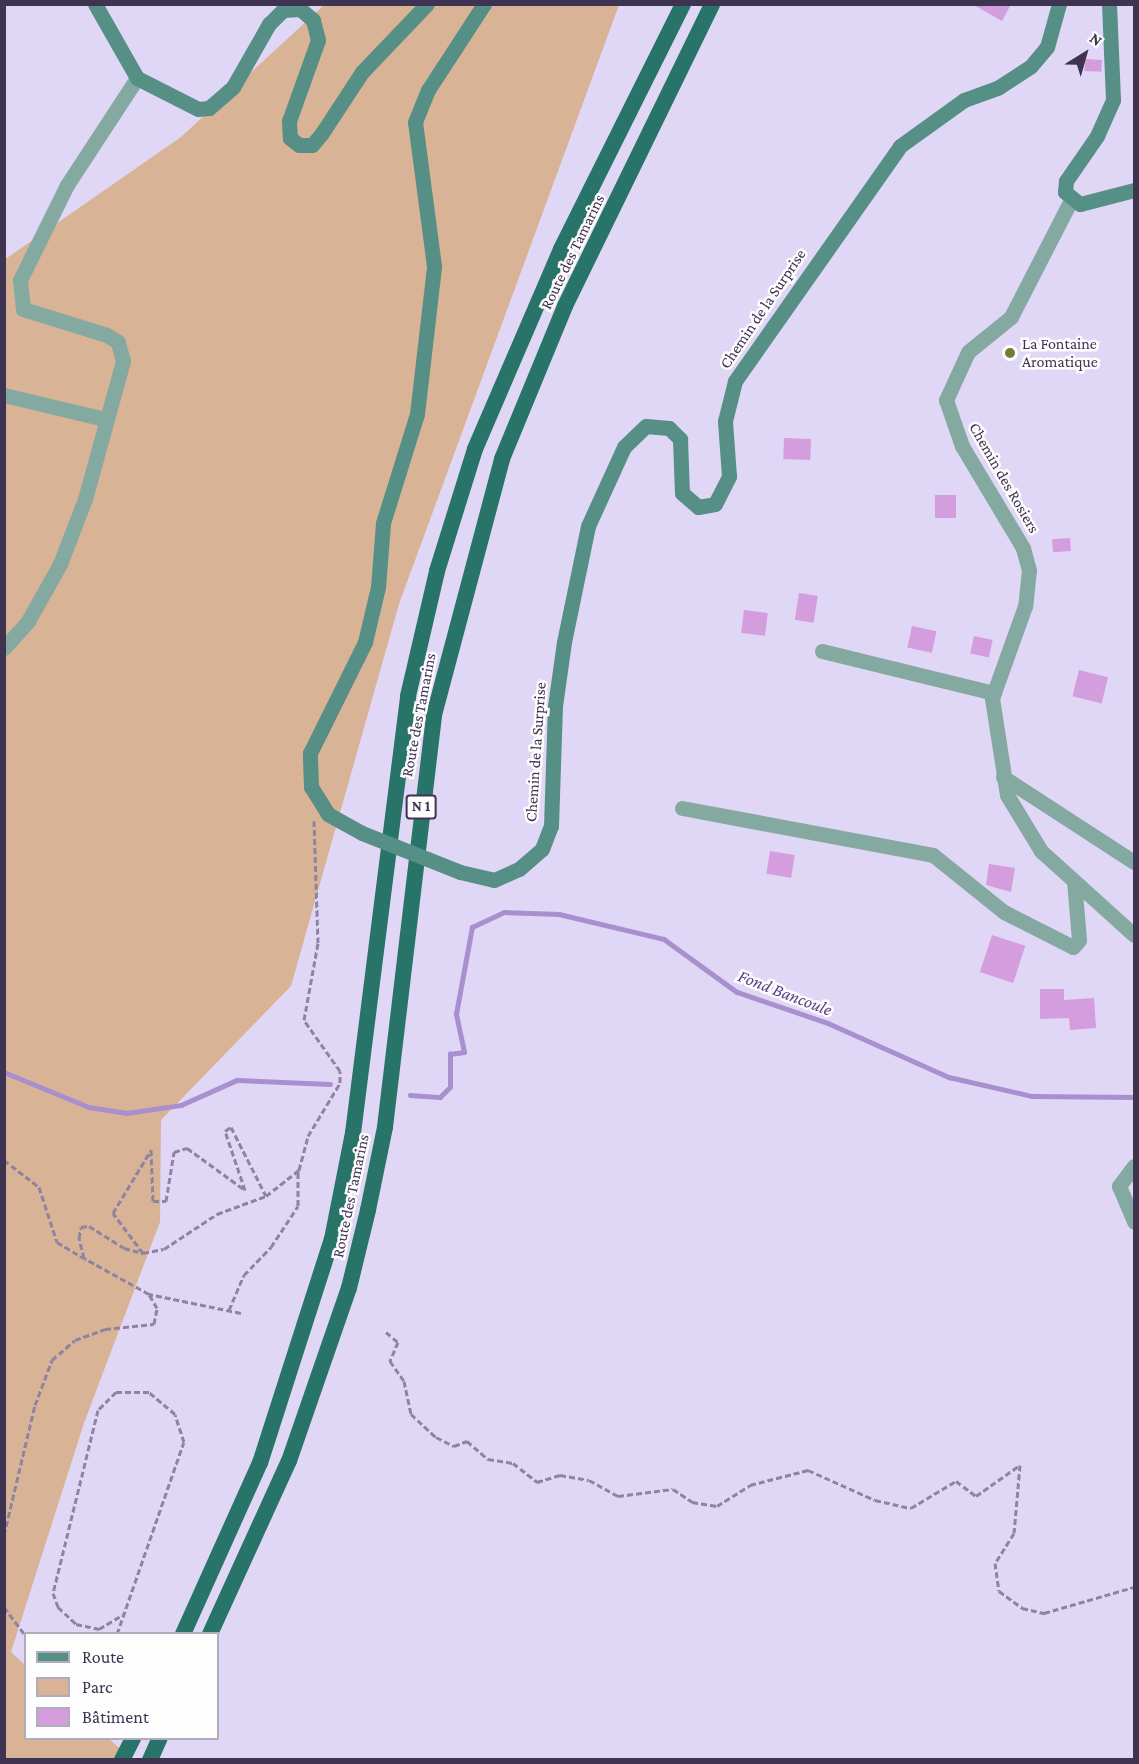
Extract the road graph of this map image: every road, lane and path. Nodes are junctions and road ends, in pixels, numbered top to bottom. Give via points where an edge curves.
1 (95, 4) edge
2 (427, 4) edge
3 (484, 4) edge
4 (682, 4) edge
5 (712, 4) edge
6 (1059, 4) edge
7 (1109, 4) edge
8 (137, 78) junction
9 (1134, 190) edge
10 (1070, 202) junction
11 (4, 395) edge
12 (105, 418) junction
13 (4, 648) edge
14 (822, 651) dead end
15 (994, 693) junction
16 (1003, 777) junction
17 (318, 799) junction
18 (682, 808) dead end
19 (1134, 862) edge
20 (1074, 881) junction
21 (1134, 935) edge
22 (4, 1160) edge
23 (1134, 1166) edge
24 (298, 1170) junction
25 (266, 1196) junction
26 (1134, 1222) edge
27 (143, 1253) junction
28 (84, 1258) junction
29 (149, 1294) junction
30 (229, 1310) junction
31 (241, 1313) dead end
32 (386, 1332) dead end
33 (4, 1535) edge
34 (1134, 1587) edge
35 (4, 1607) edge
36 (122, 1615) junction
37 (119, 1632) edge
38 (184, 1632) edge
39 (211, 1632) edge
40 (24, 1633) edge
41 (132, 1740) edge
42 (159, 1740) edge
43 (122, 1760) edge
44 (150, 1760) edge

1 - 8 main road
2 - 8 main road via 362,72 312,145 290,138 289,121 318,40 313,20 300,9 283,10 268,24 246,70 209,108 176,103
3 - 17 main road, Chemin de la Surprise via 428,90 415,123 434,267 417,414 383,524 378,587 365,642 310,753 311,787
4 - 38 highway, Route des Tamarins / N 1 via 557,260 475,449 437,571 408,696 352,1133 332,1239 260,1463
5 - 39 highway, Route des Tamarins / N 1 via 565,306 502,459 434,715 385,1127 369,1210 345,1299 289,1461
6 - 17 main road, Chemin de la Surprise, bridge via 1047,47 1031,66 954,106 900,146 735,381 725,421 729,476 715,504 698,507 682,493 680,439 669,428 646,426 624,447 588,526 564,642 555,706 551,826 542,849 519,869 494,880 460,872 362,833 328,814
7 - 10 main road via 1113,100 1097,136 1066,181
8 - 12 street via 68,185 20,280 18,295 34,316 118,342 123,361
9 - 10 main road via 1091,202
10 - 15 street, Chemin des Rosiers via 1011,317 962,359 946,400 962,446 1023,548 1029,570 1025,606
11 - 12 street
12 - 13 street via 86,499 50,589
14 - 15 street
15 - 16 street, Chemin des Rosiers via 991,717
16 - 19 street
16 - 20 street, Chemin des Rosiers via 1024,827
17 - 24 path via 311,834 318,943 304,1020 340,1071 340,1083 308,1137
18 - 20 street via 919,850 948,865 1004,912 1073,947 1079,940
20 - 21 street, Chemin des Rosiers
22 - 28 path via 39,1186 57,1242
23 - 26 street via 1119,1186
24 - 25 path
24 - 30 path via 298,1206 271,1247 244,1275
25 - 27 path via 217,1214 164,1249
25 - 27 path via 231,1126 225,1131 245,1190 188,1148 174,1152 166,1201 153,1201 151,1150 113,1213
27 - 28 path via 89,1226 81,1227 79,1238
28 - 29 path
29 - 30 path
29 - 33 path via 157,1308 154,1324 105,1329 75,1340 52,1360 35,1405
30 - 31 path
32 - 34 path via 398,1342 390,1361 404,1381 411,1414 436,1437 454,1446 467,1441 488,1459 513,1463 537,1482 560,1475 589,1480 618,1496 673,1489 692,1502 717,1506 750,1485 808,1470 875,1500 911,1508 956,1481 976,1496 1020,1465 1014,1533 995,1563 999,1591 1022,1608 1044,1613
35 - 40 path
36 - 36 path via 184,1442 175,1414 149,1392 116,1392 99,1410 53,1593 58,1607 76,1624 99,1629
36 - 37 path via 123,1629
41 - 43 highway
42 - 44 highway

